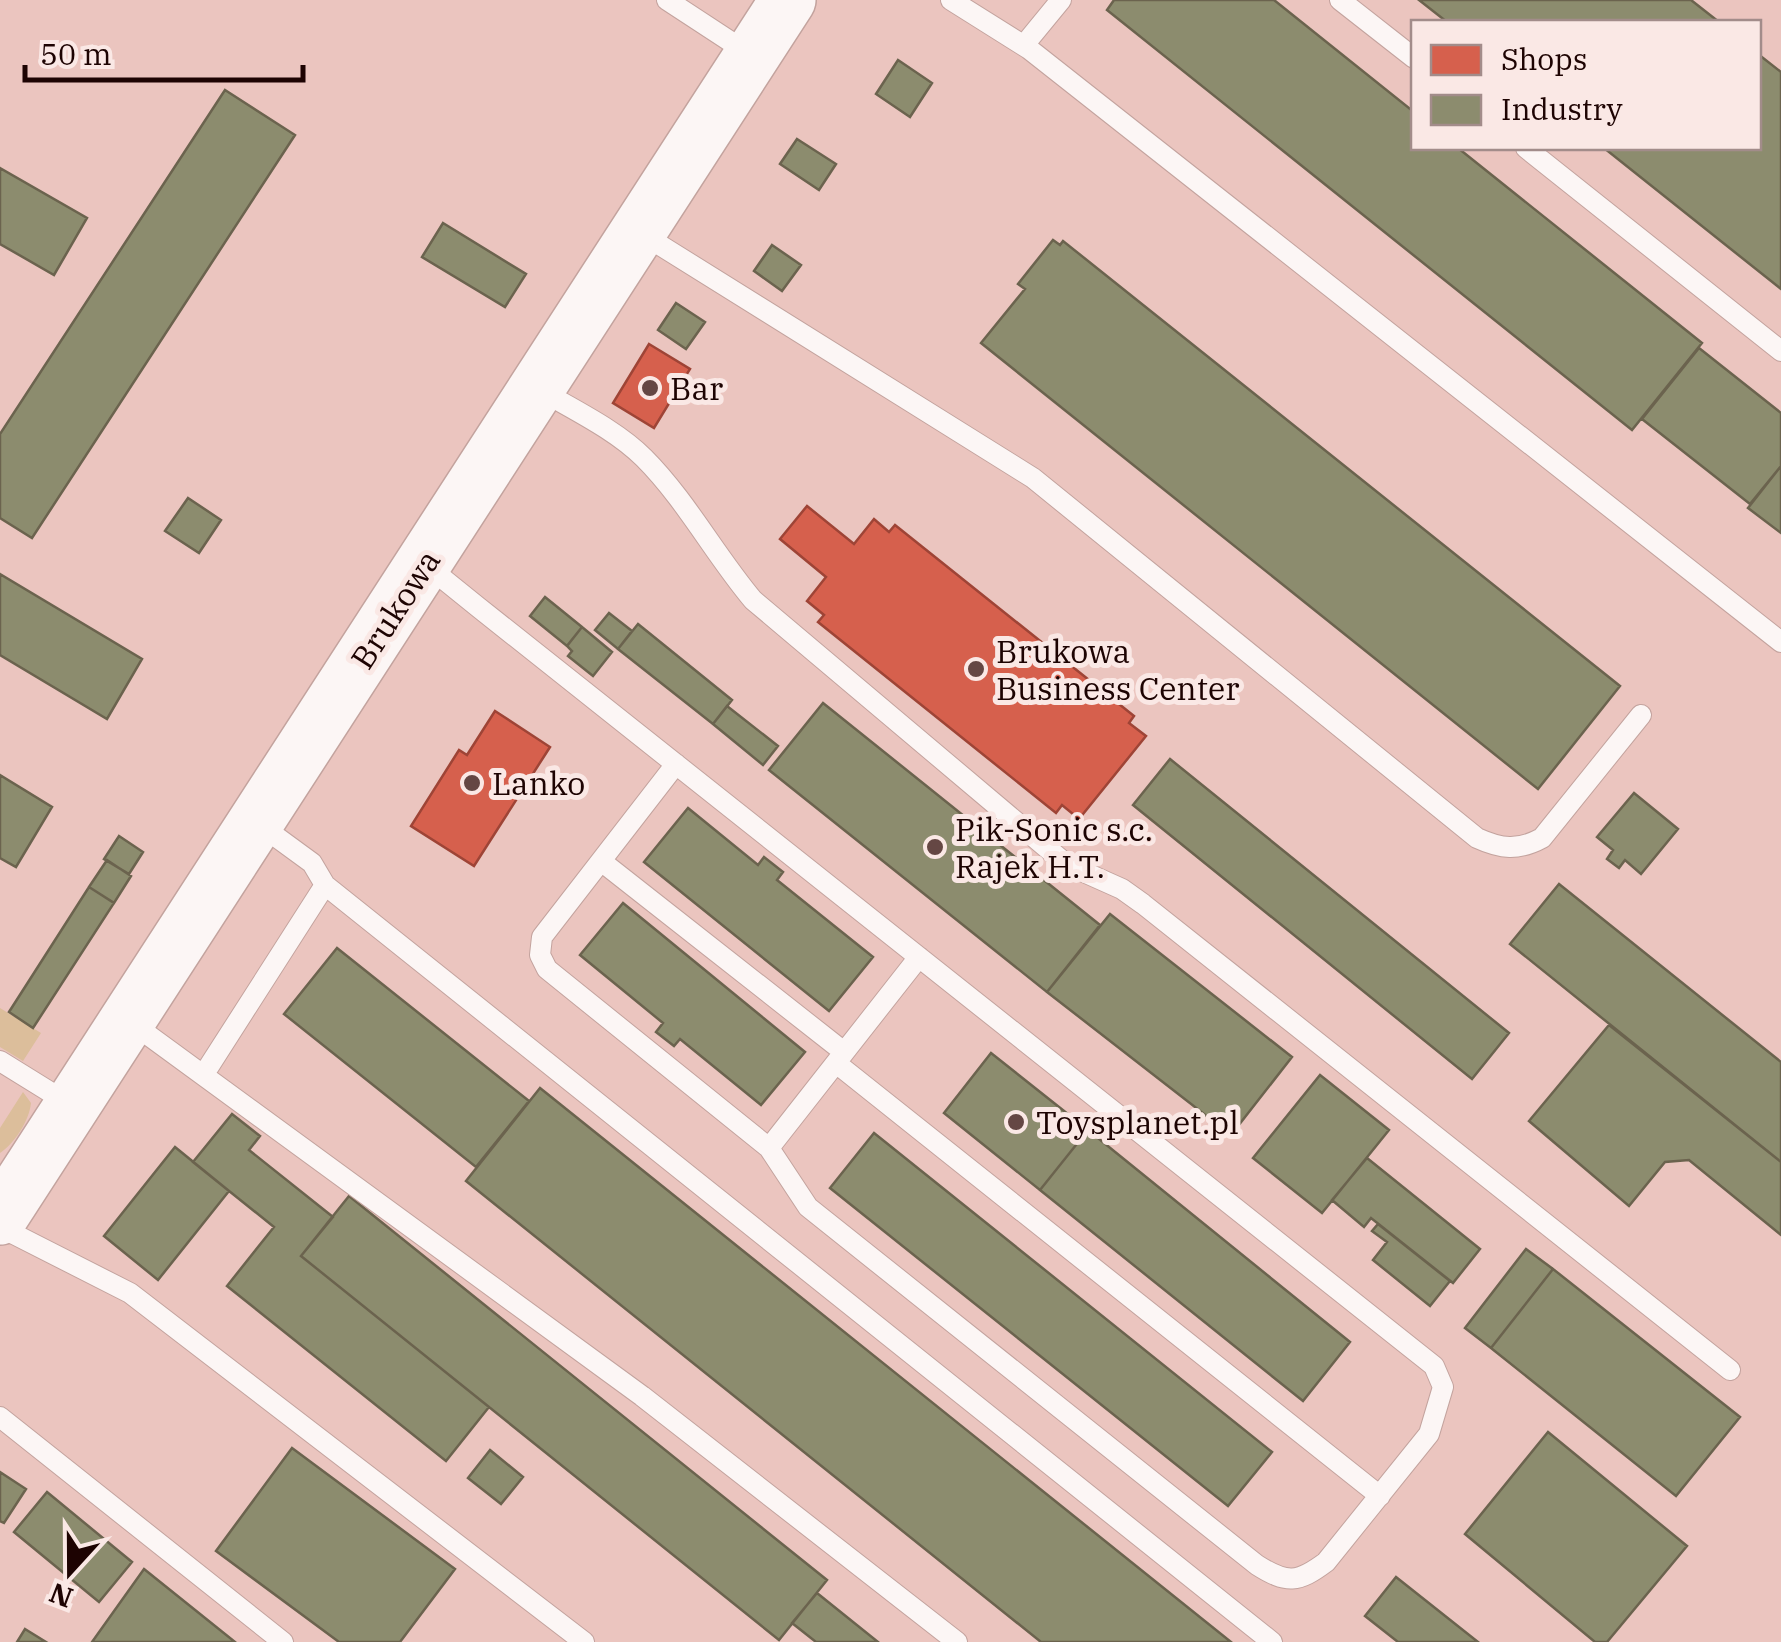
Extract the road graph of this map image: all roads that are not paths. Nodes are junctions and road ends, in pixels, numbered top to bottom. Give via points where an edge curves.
1 (667, 0) edge
2 (788, 0) edge
3 (951, 0) edge
4 (1060, 0) edge
5 (1340, 0) edge
6 (1024, 46) junction
7 (752, 56) junction
8 (1411, 56) edge
9 (1529, 150) edge
10 (640, 232) junction
11 (1781, 351) edge
12 (538, 389) junction
13 (424, 564) junction
14 (1781, 642) edge
15 (1641, 716) dead end
16 (676, 764) junction
17 (256, 822) junction
18 (601, 861) junction
19 (325, 885) junction
20 (919, 957) junction
21 (128, 1020) junction
22 (840, 1058) junction
23 (0, 1062) edge
24 (204, 1074) junction
25 (72, 1105) junction
26 (768, 1148) junction
27 (0, 1217) edge
28 (0, 1227) edge
29 (1730, 1370) dead end
30 (0, 1416) edge
31 (1380, 1496) junction
32 (283, 1642) edge
33 (584, 1642) edge
34 (957, 1642) edge
35 (1272, 1642) edge

1 - 7 lane
2 - 7 street, Brukowa
3 - 6 lane
4 - 6 lane
5 - 8 lane
6 - 14 lane
7 - 10 street, Brukowa
9 - 11 lane
10 - 12 street, Brukowa
10 - 15 lane via 1034,478 1476,838 1498,848 1524,848 1542,838
12 - 13 street, Brukowa
12 - 29 lane via 641,455 753,600 1066,864 1122,888
13 - 16 lane
13 - 17 street, Brukowa
16 - 18 lane
16 - 20 lane
17 - 19 lane via 312,863
17 - 21 street, Brukowa
18 - 22 lane
18 - 26 lane via 542,937 547,969
19 - 24 lane
19 - 35 lane
20 - 22 lane
20 - 31 lane via 1434,1366 1443,1387 1429,1434
21 - 24 lane
21 - 25 street, Brukowa
22 - 26 lane
22 - 31 lane
23 - 25 lane
24 - 34 lane via 642,1396
25 - 27 street, Brukowa
26 - 31 lane via 808,1207 1278,1579 1305,1577 1326,1562
28 - 33 lane via 130,1293
30 - 32 lane

